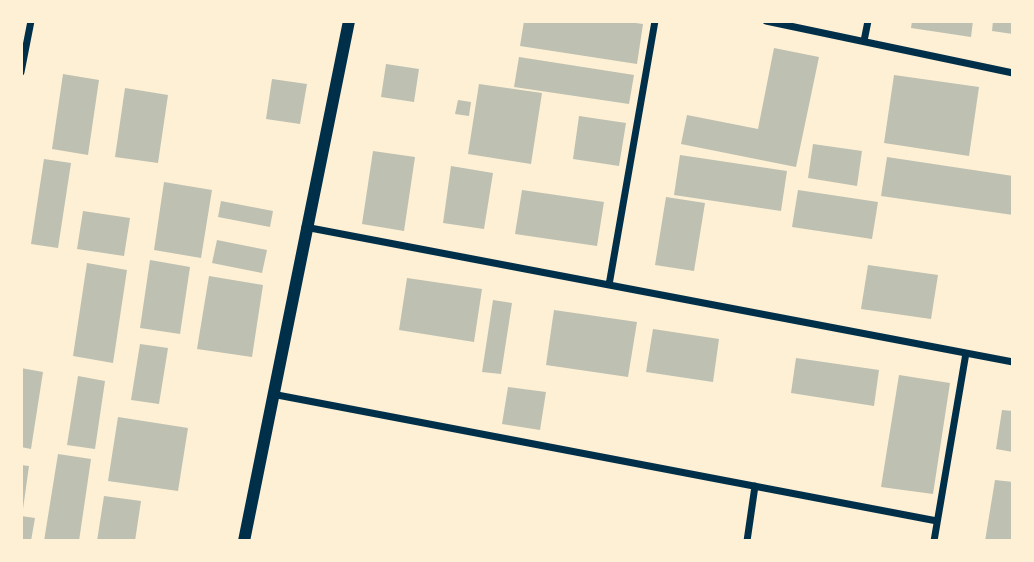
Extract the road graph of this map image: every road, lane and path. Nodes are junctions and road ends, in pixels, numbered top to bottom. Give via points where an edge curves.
1 (31, 21) edge
2 (349, 21) edge
3 (655, 21) edge
4 (766, 21) edge
5 (868, 21) edge
6 (864, 41) junction
7 (21, 72) edge
8 (1013, 73) edge
9 (305, 227) junction
10 (610, 285) junction
11 (966, 353) junction
12 (1013, 362) edge
13 (272, 394) junction
14 (755, 486) junction
15 (937, 522) junction
16 (244, 541) edge
17 (747, 541) edge
18 (933, 541) edge

1 - 7 street
2 - 9 street
3 - 10 street
4 - 6 street
5 - 6 street
6 - 8 street
9 - 10 street
9 - 13 street
10 - 11 street
11 - 12 street
11 - 15 street
13 - 14 street
13 - 16 street
14 - 15 street
14 - 17 street
15 - 18 street

